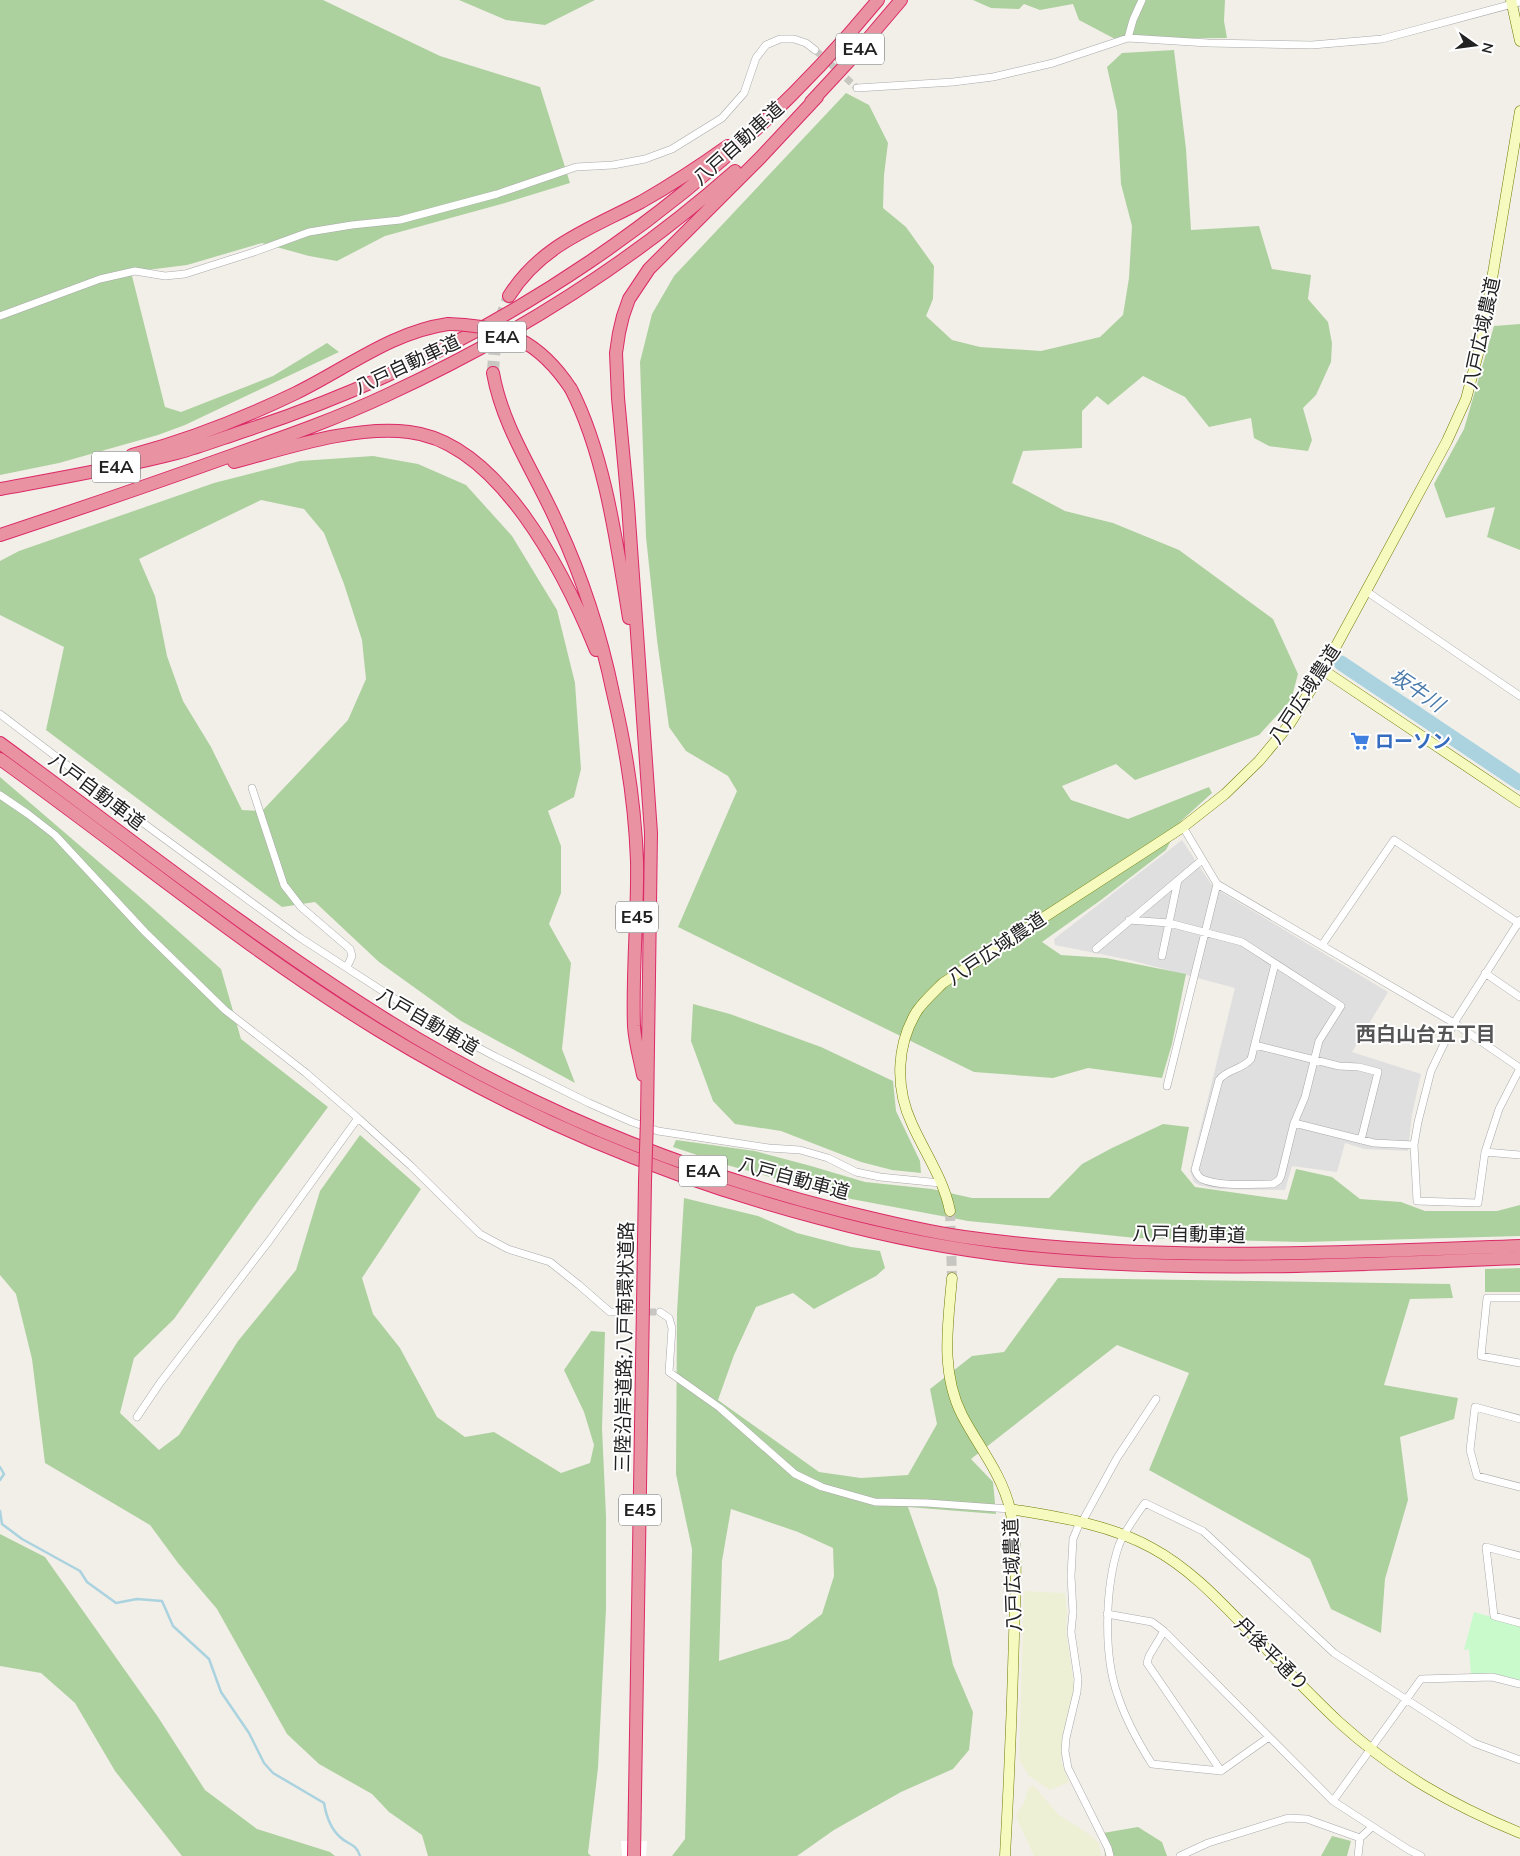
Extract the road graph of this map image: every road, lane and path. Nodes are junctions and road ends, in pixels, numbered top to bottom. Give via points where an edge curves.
1 (878, 0) edge
2 (901, 0) edge
3 (1142, 0) edge
4 (1514, 2) edge
5 (1128, 38) junction
6 (1520, 41) edge
7 (816, 50) tunnel mouth
8 (799, 87) junction
9 (857, 88) dead end
10 (816, 97) junction
11 (1520, 111) edge
12 (509, 296) tunnel mouth
13 (0, 316) edge
14 (493, 373) tunnel mouth
15 (39, 482) junction
16 (0, 488) edge
17 (136, 490) junction
18 (0, 535) edge
19 (1366, 591) junction
20 (1323, 670) junction
21 (1520, 696) edge
22 (0, 714) edge
23 (620, 726) junction
24 (645, 734) junction
25 (0, 743) edge
26 (0, 759) edge
27 (252, 788) dead end
28 (0, 795) edge
29 (1520, 802) edge
30 (1182, 827) junction
31 (1202, 860) junction
32 (1178, 880) junction
33 (1217, 884) junction
34 (1129, 920) junction
35 (1519, 922) edge
36 (1169, 923) junction
37 (1204, 932) junction
38 (1322, 945) junction
39 (1096, 948) dead end
40 (1162, 956) dead end
41 (1275, 964) junction
42 (347, 967) junction
43 (1485, 973) junction
44 (1520, 997) edge
45 (1454, 1023) junction
46 (1255, 1045) junction
47 (1314, 1060) junction
48 (1168, 1086) dead end
49 (647, 1114) junction
50 (358, 1118) junction
51 (1294, 1123) junction
52 (1361, 1140) junction
53 (1414, 1145) junction
54 (1485, 1152) junction
55 (1520, 1155) edge
56 (940, 1183) junction
57 (950, 1211) tunnel mouth
58 (1520, 1246) edge
59 (1520, 1258) edge
60 (952, 1278) tunnel mouth
61 (1520, 1298) edge
62 (628, 1312) tunnel mouth
63 (660, 1312) dead end
64 (1520, 1363) edge
65 (1156, 1399) dead end
66 (137, 1417) dead end
67 (1520, 1419) edge
68 (1520, 1487) edge
69 (1010, 1509) junction
70 (1081, 1522) junction
71 (1124, 1535) junction
72 (1520, 1556) edge
73 (1108, 1614) junction
74 (1520, 1624) edge
75 (1164, 1631) junction
76 (1520, 1684) edge
77 (1407, 1700) junction
78 (1269, 1736) junction
79 (1371, 1748) junction
80 (1520, 1760) edge
81 (1221, 1771) junction
82 (1333, 1801) junction
83 (1372, 1827) junction
84 (1520, 1833) edge
85 (1360, 1838) junction
86 (634, 1856) edge
87 (1005, 1856) edge
88 (1110, 1856) edge
89 (1180, 1856) edge
90 (1358, 1856) edge
91 (1422, 1856) edge

1 - 8 highway, 八戸自動車道 / E4A
2 - 10 highway, 八戸自動車道 / E4A
3 - 5 street
4 - 5 street via 1382,39 1312,45 1208,44
4 - 6 street
5 - 9 street via 1053,63 993,77
7 - 13 street via 794,39 780,39 766,45 756,58 744,94 727,112 688,140 646,159 576,167 497,194 400,220 309,232 185,274 165,276 135,271 100,279
8 - 12 highway via 688,174 555,248 528,269
8 - 15 highway, 八戸自動車道 / E4A via 727,156 656,214 564,280 470,336 377,381 279,420 180,452 89,474
10 - 17 highway, 八戸自動車道 / E4A via 682,216 595,279 524,324 386,396 298,432
10 - 24 highway via 649,269 623,316 616,372
11 - 19 street, 八戸広域農道 via 1482,339 1466,399
14 - 23 highway via 507,423 558,524 584,589 606,659
15 - 16 highway, 八戸自動車道 / E4A
15 - 24 highway, bridge via 148,451 231,421 296,393 414,331 448,324 491,328 527,343 550,361 581,407 602,479 630,621
17 - 18 highway, 八戸自動車道 / E4A
17 - 23 highway via 269,453 366,432 410,432 446,442 478,463 494,479 560,570 600,659
19 - 20 street, 八戸広域農道
19 - 21 street
20 - 29 street
20 - 30 street, 八戸広域農道 via 1289,725 1260,761 1225,794
22 - 42 street via 299,937
23 - 49 highway, 三陸沿岸道路;八戸南環状道路 / E45 via 636,830 634,1026
24 - 49 highway, 三陸沿岸道路;八戸南環状道路 / E45 via 651,833
25 - 58 highway, 八戸自動車道 / E4A via 294,960 387,1020 496,1082 555,1111 660,1156 708,1172 782,1196 877,1219 961,1236 1034,1245 1214,1254
26 - 59 highway, 八戸自動車道 / E4A via 284,969 377,1029 489,1093 560,1128 699,1183 866,1231 943,1247 1026,1258 1203,1267
27 - 42 street via 284,885 301,907 350,949 352,956
28 - 50 street via 55,836 145,932 225,1010
30 - 31 street
30 - 56 street, 八戸広域農道 via 943,983 918,1009 900,1051 902,1096 911,1123
31 - 32 street
31 - 33 street
32 - 34 street
32 - 36 street
33 - 37 street
33 - 38 street
34 - 36 street
34 - 39 street
35 - 38 street via 1394,840
35 - 43 street
36 - 37 street
36 - 40 street
37 - 41 street via 1242,942
37 - 48 street
38 - 45 street
41 - 46 street
41 - 47 street via 1341,1006 1319,1041
42 - 56 street via 432,1023 632,1122 670,1134 800,1150 828,1158 856,1172
43 - 44 street
43 - 45 street
45 - 53 street via 1431,1072
45 - 54 street via 1520,1068 1499,1109
46 - 47 street
46 - 51 street via 1246,1066 1223,1075 1219,1080 1195,1170 1197,1174 1200,1178 1222,1183 1272,1184 1281,1176
47 - 51 street via 1305,1097
47 - 52 street via 1378,1072
49 - 86 highway, 三陸沿岸道路;八戸南環状道路 / E45, bridge
50 - 62 street via 480,1234 508,1249 550,1262 610,1312
50 - 66 street
51 - 52 street
52 - 53 street
53 - 54 street via 1417,1202 1478,1203
54 - 55 street
56 - 57 street, 八戸広域農道
60 - 69 street, 八戸広域農道 via 947,1331 952,1392 1002,1484
61 - 64 street via 1487,1298 1481,1356
63 - 69 street via 669,1318 672,1328 669,1372 720,1408 795,1474 822,1487 875,1502
65 - 70 street via 1117,1458
67 - 68 street via 1475,1407 1470,1450 1477,1476
69 - 70 street, 丹後平通り
69 - 87 street, 八戸広域農道 via 1015,1591
70 - 71 street, 丹後平通り
70 - 88 street via 1073,1539 1071,1576 1071,1632 1078,1680 1065,1751 1068,1768
71 - 73 street via 1109,1593
71 - 77 street via 1145,1503 1203,1531 1334,1653
71 - 79 street, 丹後平通り via 1180,1565 1206,1586 1340,1722
72 - 74 street via 1486,1547 1494,1616
73 - 75 street via 1152,1622
73 - 81 street via 1108,1651 1117,1695 1134,1736 1152,1764
75 - 78 street
75 - 81 street via 1147,1663
76 - 77 street via 1492,1677 1421,1680
77 - 79 street
77 - 80 street via 1474,1744
78 - 81 street
78 - 82 street
79 - 82 street
79 - 84 street, 丹後平通り via 1440,1796
82 - 83 street
83 - 85 street
83 - 91 street
85 - 89 street via 1307,1819 1288,1818 1208,1843
85 - 90 street

